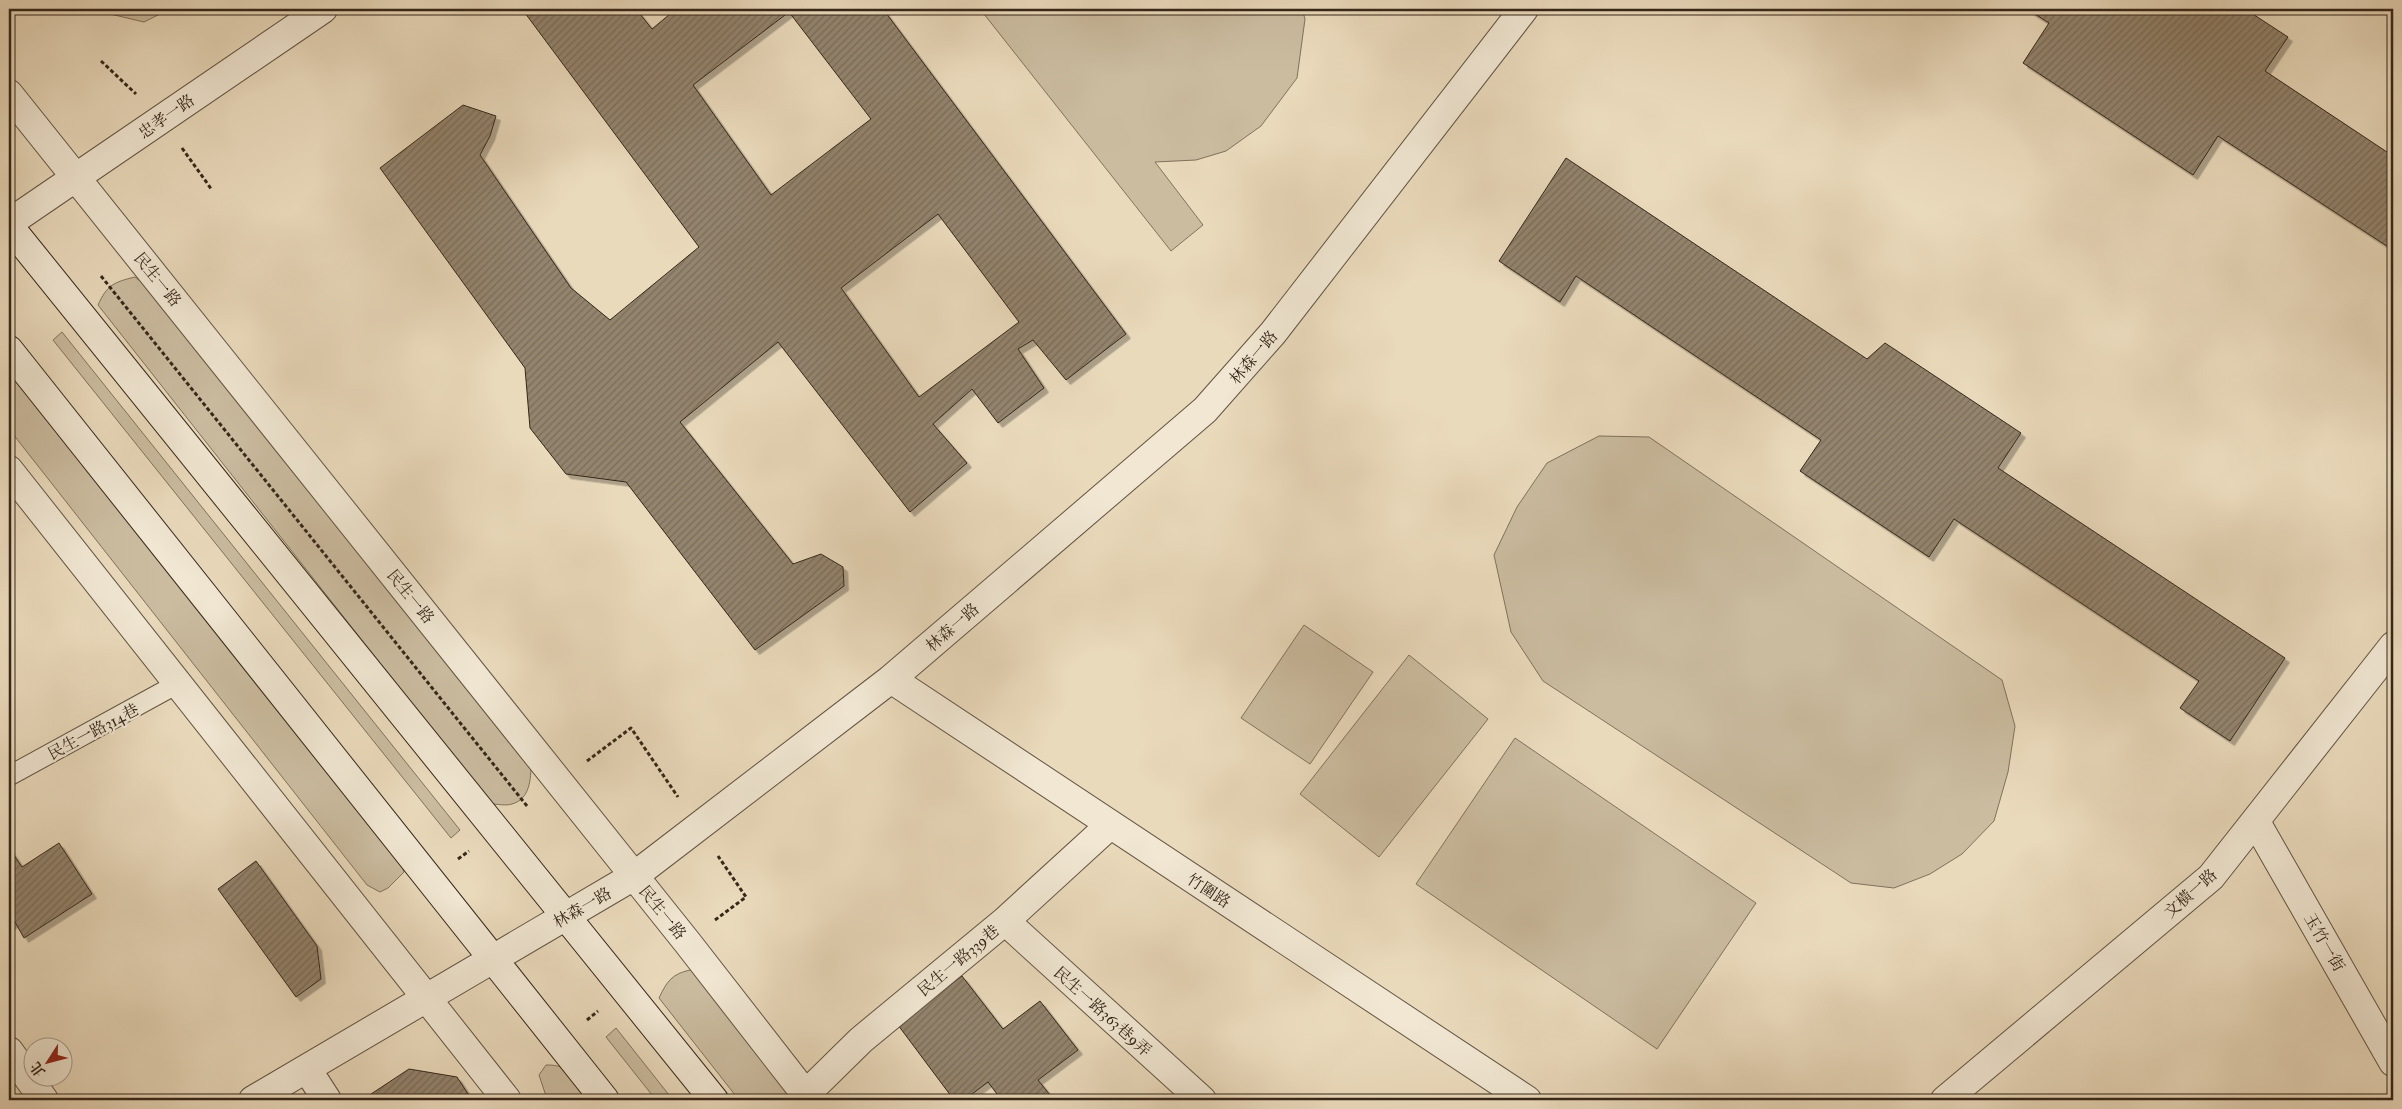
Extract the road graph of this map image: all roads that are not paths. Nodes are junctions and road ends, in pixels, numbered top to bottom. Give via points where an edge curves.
1 (323, 9) edge
2 (1524, 9) edge
3 (9, 94) edge
4 (76, 178) junction
5 (9, 224) edge
6 (9, 350) edge
7 (9, 470) edge
8 (2389, 662) edge
9 (891, 679) junction
10 (177, 684) junction
11 (9, 776) edge
12 (2256, 822) junction
13 (1110, 825) junction
14 (634, 876) junction
15 (566, 915) junction
16 (1005, 921) junction
17 (494, 960) junction
18 (427, 999) junction
19 (9, 1050) edge
20 (2393, 1062) edge
21 (307, 1069) junction
22 (808, 1098) edge
23 (1518, 1098) edge
24 (44, 1100) edge
25 (253, 1100) edge
26 (328, 1100) edge
27 (507, 1100) edge
28 (605, 1100) edge
29 (714, 1100) edge
30 (1202, 1100) edge
31 (1945, 1100) edge

1 - 4 street, 忠孝一路
2 - 9 street, 林森一路 via 1279,325 1214,402
3 - 4 street, 民生一路
4 - 5 street, 忠孝一路
4 - 14 street, 民生一路
5 - 15 street
6 - 17 street
7 - 10 street
8 - 12 street, 文橫一路
9 - 13 street, 竹圍路
9 - 14 street, 林森一路
10 - 11 lane, 民生一路314巷
10 - 18 street
12 - 20 street, 玉竹一街
12 - 31 street, 文橫一路 via 2211,877
13 - 16 street, 民生一路339巷
13 - 23 street, 竹圍路
14 - 15 street, 林森一路
14 - 22 street, 民生一路
15 - 17 street, 林森一路
15 - 29 street
16 - 22 street, 民生一路339巷 via 861,1040
16 - 30 street, 民生一路363巷9弄
17 - 18 street, 林森一路
17 - 28 street
18 - 21 street, 林森一路
18 - 27 street
19 - 24 street
21 - 25 street, 林森一路
21 - 26 street

